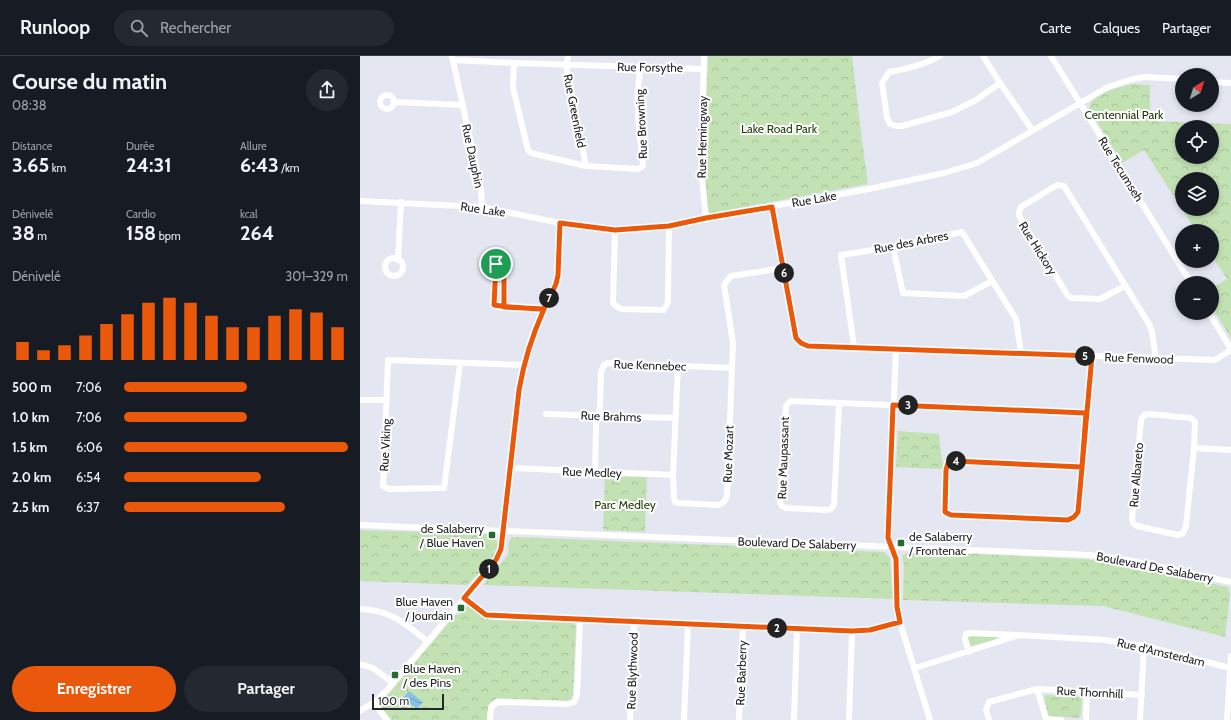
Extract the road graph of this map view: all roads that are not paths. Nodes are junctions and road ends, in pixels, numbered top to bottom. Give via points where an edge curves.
1 (568, 56) edge
2 (704, 56) edge
3 (940, 56) edge
4 (983, 56) edge
5 (1051, 56) edge
6 (453, 58) edge
7 (514, 64) junction
8 (566, 65) junction
9 (641, 67) junction
10 (703, 69) junction
11 (1175, 79) edge
12 (1219, 82) edge
13 (1000, 83) junction
14 (1231, 83) edge
15 (394, 102) dead end
16 (1080, 102) junction
17 (463, 105) junction
18 (1033, 131) junction
19 (586, 166) junction
20 (360, 201) edge
21 (401, 202) junction
22 (482, 207) junction
23 (772, 207) junction
24 (706, 218) junction
25 (560, 223) junction
26 (669, 226) junction
27 (615, 230) junction
28 (893, 246) junction
29 (398, 260) dead end
30 (783, 268) junction
31 (1187, 276) edge
32 (992, 281) junction
33 (1125, 286) junction
34 (504, 307) junction
35 (544, 309) junction
36 (1213, 320) edge
37 (854, 347) junction
38 (896, 349) junction
39 (1231, 349) edge
40 (1021, 353) junction
41 (1092, 356) junction
42 (1156, 359) junction
43 (460, 364) junction
44 (523, 365) junction
45 (678, 366) junction
46 (732, 368) junction
47 (360, 400) edge
48 (387, 400) junction
49 (839, 404) junction
50 (893, 405) junction
51 (1086, 413) junction
52 (546, 414) dead end
53 (598, 416) junction
54 (675, 418) junction
55 (1194, 448) junction
56 (1231, 450) edge
57 (1082, 467) junction
58 (510, 468) junction
59 (595, 472) junction
60 (673, 475) junction
61 (360, 525) edge
62 (504, 531) junction
63 (892, 547) junction
64 (1231, 582) edge
65 (464, 598) junction
66 (360, 609) edge
67 (580, 620) junction
68 (634, 622) junction
69 (900, 622) junction
70 (688, 624) junction
71 (743, 626) junction
72 (797, 629) junction
73 (852, 631) junction
74 (1019, 635) junction
75 (428, 642) junction
76 (1144, 646) junction
77 (969, 652) junction
78 (1231, 656) edge
79 (360, 664) edge
80 (915, 668) junction
81 (1230, 668) junction
82 (393, 684) junction
83 (1037, 689) junction
84 (1087, 692) junction
85 (1142, 695) junction
86 (374, 702) junction
87 (360, 710) edge
88 (388, 720) edge
89 (490, 720) edge
90 (630, 720) edge
91 (684, 720) edge
92 (739, 720) edge
93 (794, 720) edge
94 (849, 720) edge
95 (930, 720) edge
96 (989, 720) edge
97 (1061, 720) edge
98 (1086, 720) edge
99 (1140, 720) edge
100 (1227, 720) edge

1 - 8 street, Rue Greenfield
2 - 10 street, Rue Hemingway
3 - 13 street via 906,70 889,72 882,83 890,124 902,126 952,112 976,100
4 - 13 street
5 - 16 street, Rue Tecumseh
6 - 7 street, Rue Forsythe
6 - 17 street, Rue Dauphin
7 - 8 street, Rue Forsythe
7 - 19 street, Rue Browning via 513,88 528,150 531,153
8 - 9 street, Rue Forsythe
8 - 19 street, Rue Greenfield
9 - 10 street, Rue Forsythe
9 - 19 street, Rue Browning via 638,79 638,110 643,166 638,169
10 - 24 street, Rue Hemingway via 701,168
11 - 16 street, Rue Lake via 1133,79 1108,87
12 - 14 street
13 - 18 street
15 - 17 street
16 - 18 street, Rue Lake
16 - 31 street, Rue Tecumseh
17 - 22 street, Rue Dauphin via 481,190
18 - 23 street, Rue Lake via 977,163 944,173
20 - 21 street, Rue Lake
21 - 22 street, Rue Lake
21 - 29 street
22 - 25 street, Rue Lake
23 - 24 street, Rue Lake
23 - 30 street, Rue Fenwood
24 - 26 street, Rue Lake
25 - 27 street, Rue Lake
25 - 35 street via 558,275
26 - 27 street, Rue Lake
26 - 27 street via 668,302 664,310 621,310 613,303
28 - 32 street, Rue des Arbres via 962,232
28 - 32 street via 903,293 964,296
28 - 37 street, Rue des Arbres via 841,255
30 - 37 street, Rue Fenwood via 796,338 808,346
30 - 46 street, Rue Mozart via 731,276 724,285 733,343
32 - 40 street, Rue des Arbres via 1016,319
33 - 33 street, Rue Hickory via 1064,186 1057,185 1021,207 1019,216 1068,296 1100,300
33 - 42 street, Rue Hickory via 1149,324
34 - 34 street via 504,266 496,264 494,305
34 - 35 street
35 - 44 street
36 - 39 street
37 - 38 street, Rue Fenwood
38 - 40 street, Rue Fenwood
38 - 50 street
39 - 42 street, Rue Fenwood via 1215,360
40 - 41 street, Rue Fenwood
41 - 42 street, Rue Fenwood
41 - 51 street
43 - 44 street, Rue Viking
43 - 48 street, Rue Viking via 388,360
43 - 48 street, Rue Viking via 444,488 389,489 383,486
44 - 58 street
45 - 46 street, Rue Kennebec
45 - 53 street, Rue Kennebec via 608,363 604,365 601,372
45 - 54 street, Rue Mozart
46 - 60 street, Rue Mozart via 727,496 724,502 719,505 675,502
47 - 48 street
49 - 49 street, Rue Maupassant via 791,401 788,403 780,503 782,506 828,510 832,508
49 - 50 street, Rue Maupassant
50 - 51 street, Rue Maupassant
50 - 63 street via 888,538
51 - 57 street
52 - 53 street, Rue Brahms
53 - 54 street, Rue Brahms
53 - 59 street, Rue Kennebec
54 - 60 street, Rue Mozart
55 - 55 street, Rue Albareto via 1195,422 1191,418 1144,415 1141,420 1133,523 1178,535 1183,533 1186,526
55 - 56 street
57 - 57 street via 1078,512 1068,520 951,515 945,512 946,470 950,462
58 - 59 street, Rue Medley
58 - 62 street
59 - 60 street, Rue Medley
61 - 62 street, Boulevard De Salaberry
62 - 63 street, Boulevard De Salaberry
62 - 65 street via 497,558
63 - 64 street, Boulevard De Salaberry via 1101,556
63 - 69 street via 896,559 897,607
65 - 67 street via 488,616
65 - 75 street
66 - 75 street via 375,610 393,616
67 - 68 street
67 - 89 street via 577,695 574,702 498,702 492,706
68 - 70 street
68 - 90 street, Rue Blythwood
69 - 73 street via 870,630
69 - 80 street
70 - 71 street
70 - 91 street
71 - 72 street
71 - 92 street, Rue Barberry
72 - 73 street
72 - 93 street
73 - 94 street
74 - 76 street, Rue d'Amsterdam via 1104,640
74 - 77 street, Rue d'Amsterdam
74 - 77 street, Rue d'Amsterdam via 966,634
75 - 82 street
76 - 81 street, Rue d'Amsterdam
76 - 85 street
77 - 80 street, Rue d'Amsterdam
78 - 81 street
79 - 82 street via 376,670
80 - 95 street
81 - 100 street
82 - 86 street
83 - 84 street, Rue Thornhill
83 - 96 street, Rue Thornhill via 989,702 986,710
83 - 97 street, Rue Thornhill via 1046,719
84 - 85 street, Rue Thornhill
84 - 98 street
85 - 99 street
86 - 87 street
86 - 88 street

